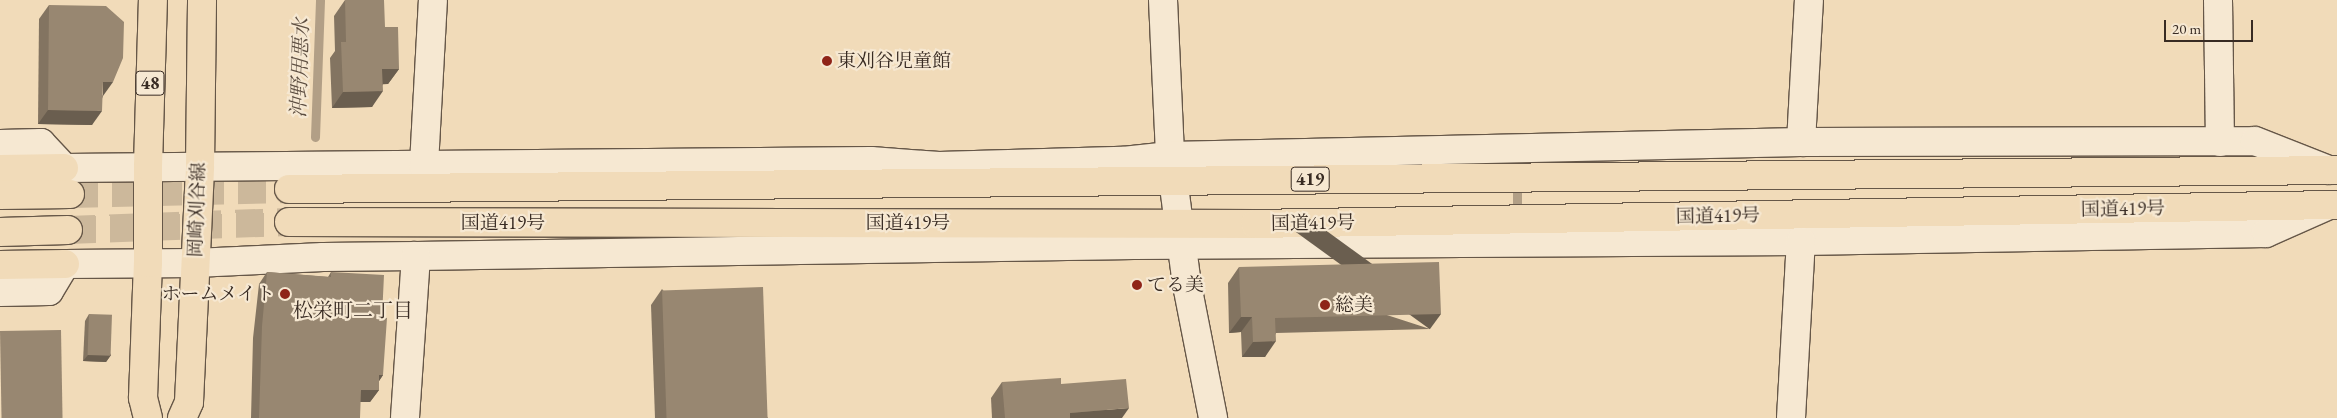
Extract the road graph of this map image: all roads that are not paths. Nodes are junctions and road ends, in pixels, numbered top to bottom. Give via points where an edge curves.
1 (153, 0) edge
2 (202, 0) edge
3 (433, 0) edge
4 (1163, 0) edge
5 (1809, 0) edge
6 (2218, 0) edge
7 (1801, 142) junction
8 (2220, 142) junction
9 (0, 144) edge
10 (424, 165) junction
11 (148, 166) junction
12 (200, 166) junction
13 (64, 168) junction
14 (1172, 168) junction
15 (0, 169) edge
16 (2333, 170) edge
17 (289, 189) tunnel mouth
18 (70, 194) tunnel mouth
19 (0, 196) edge
20 (2332, 205) edge
21 (289, 222) tunnel mouth
22 (68, 230) tunnel mouth
23 (0, 232) edge
24 (1180, 234) junction
25 (1801, 241) junction
26 (416, 256) junction
27 (148, 263) junction
28 (195, 263) junction
29 (65, 264) junction
30 (0, 265) edge
31 (0, 292) edge
32 (148, 418) edge
33 (182, 418) edge
34 (406, 418) edge
35 (1213, 418) edge
36 (1790, 418) edge

1 - 11 main road, 48
2 - 12 main road, 岡崎刈谷線
3 - 10 street
4 - 14 street
5 - 7 street
6 - 8 street
7 - 8 street
7 - 14 street
8 - 16 street via 2255,141
9 - 13 street via 41,143
10 - 12 street
10 - 14 street via 871,161 939,166 1122,161
11 - 12 street
11 - 13 street
11 - 27 main road, 48
12 - 28 main road, 岡崎刈谷線
13 - 15 main road
14 - 16 main road, 国道419号 / 419
14 - 17 main road, 国道419号 / 419
14 - 24 street
18 - 19 main road
20 - 24 main road, 国道419号 / 419
20 - 25 street via 2266,233
21 - 24 main road, 国道419号 / 419
22 - 23 main road
24 - 25 street
24 - 26 street
24 - 35 street
25 - 36 street
26 - 28 street
26 - 34 street
27 - 28 street
27 - 29 street
27 - 32 main road, 48 via 143,398
28 - 33 main road, 岡崎刈谷線 via 189,402
29 - 30 main road
29 - 31 street via 48,291

